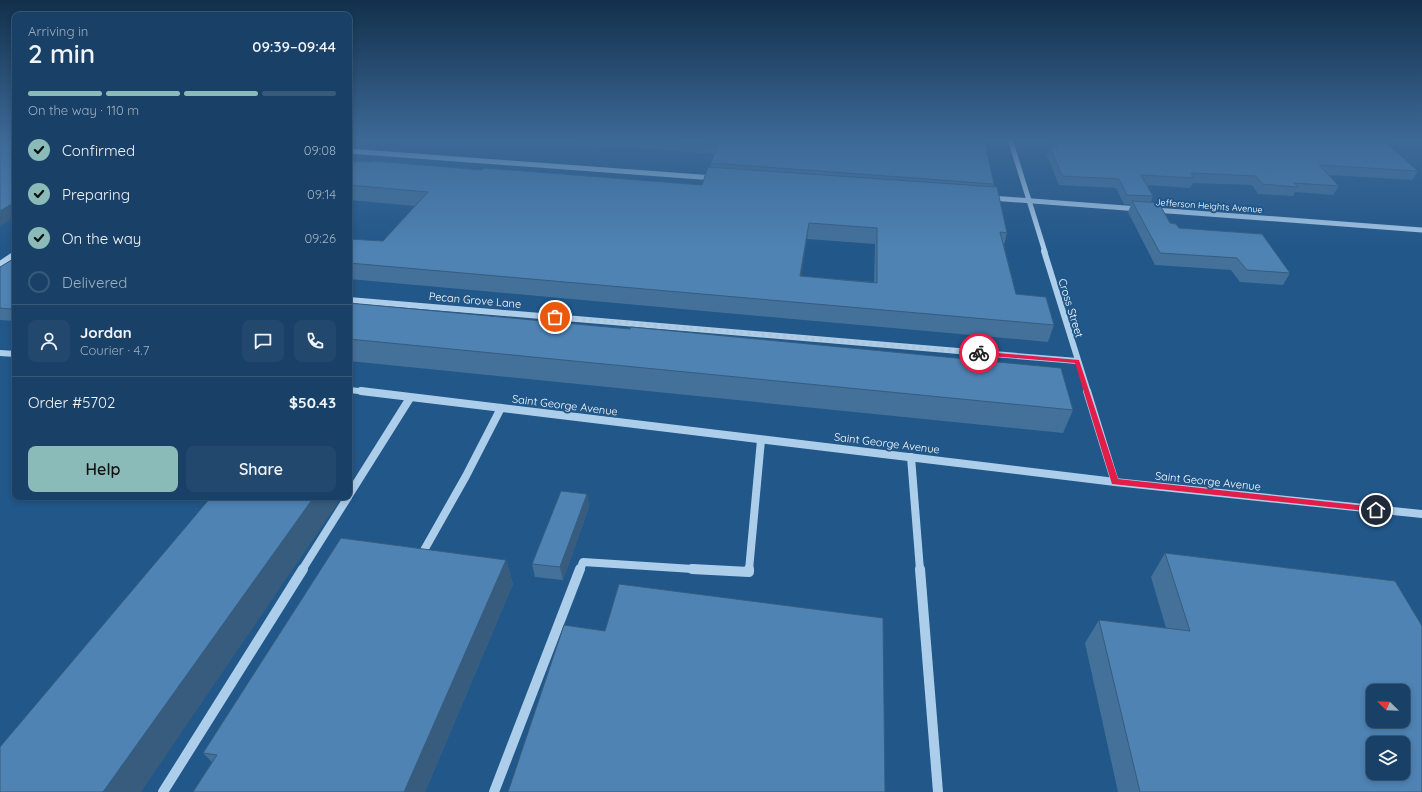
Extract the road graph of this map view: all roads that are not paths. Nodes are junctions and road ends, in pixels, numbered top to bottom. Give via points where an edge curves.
1 (692, 176) edge
2 (1021, 176) edge
3 (719, 178) edge
4 (988, 198) edge
5 (1028, 201) junction
6 (1422, 230) edge
7 (12, 256) edge
8 (0, 264) edge
9 (352, 300) edge
10 (0, 353) edge
11 (12, 354) edge
12 (1077, 361) junction
13 (352, 390) edge
14 (410, 398) junction
15 (501, 408) junction
16 (761, 440) junction
17 (911, 457) junction
18 (1115, 482) junction
19 (352, 490) edge
20 (346, 500) edge
21 (1422, 514) edge
22 (424, 552) edge
23 (163, 792) edge
24 (494, 792) edge
25 (938, 792) edge

1 - 3 street
2 - 5 street, Cross Street
4 - 5 street, Jefferson Heights Avenue
5 - 6 street, Jefferson Heights Avenue
5 - 12 street, Cross Street
7 - 8 street
9 - 12 street, Pecan Grove Lane
10 - 11 street
12 - 18 street, Cross Street
13 - 14 street, Saint George Avenue
14 - 15 street, Saint George Avenue
14 - 19 street
15 - 16 street, Saint George Avenue
15 - 22 street
16 - 17 street, Saint George Avenue
16 - 24 street via 749,572 583,562
17 - 18 street, Saint George Avenue
17 - 25 street
18 - 21 street, Saint George Avenue
20 - 23 street

